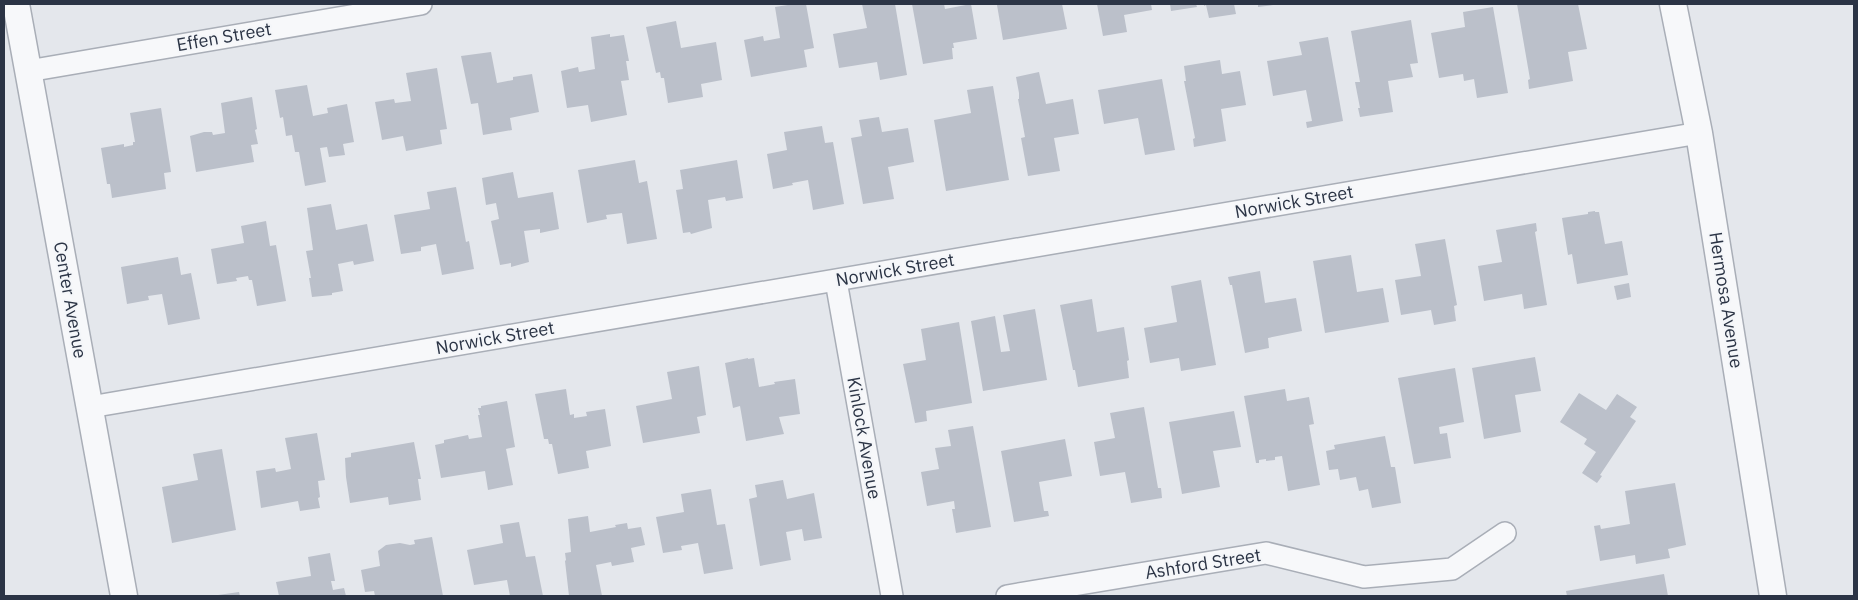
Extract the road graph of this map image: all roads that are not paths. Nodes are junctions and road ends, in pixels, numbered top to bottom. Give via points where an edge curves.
1 (16, 4) edge
2 (421, 4) edge
3 (1673, 4) edge
4 (28, 71) junction
5 (1699, 133) junction
6 (836, 280) junction
7 (90, 407) junction
8 (1506, 532) dead end
9 (124, 596) edge
10 (892, 596) edge
11 (1007, 596) edge
12 (1773, 596) edge

1 - 4 street, Center Avenue
2 - 4 street, Effen Street
3 - 5 street, Hermosa Avenue
4 - 7 street, Center Avenue
5 - 6 street, Norwick Street
5 - 12 street, Hermosa Avenue
6 - 7 street, Norwick Street
6 - 10 street, Kinlock Avenue
7 - 9 street, Center Avenue
8 - 11 street, Ashford Street via 1452,569 1364,577 1266,553

